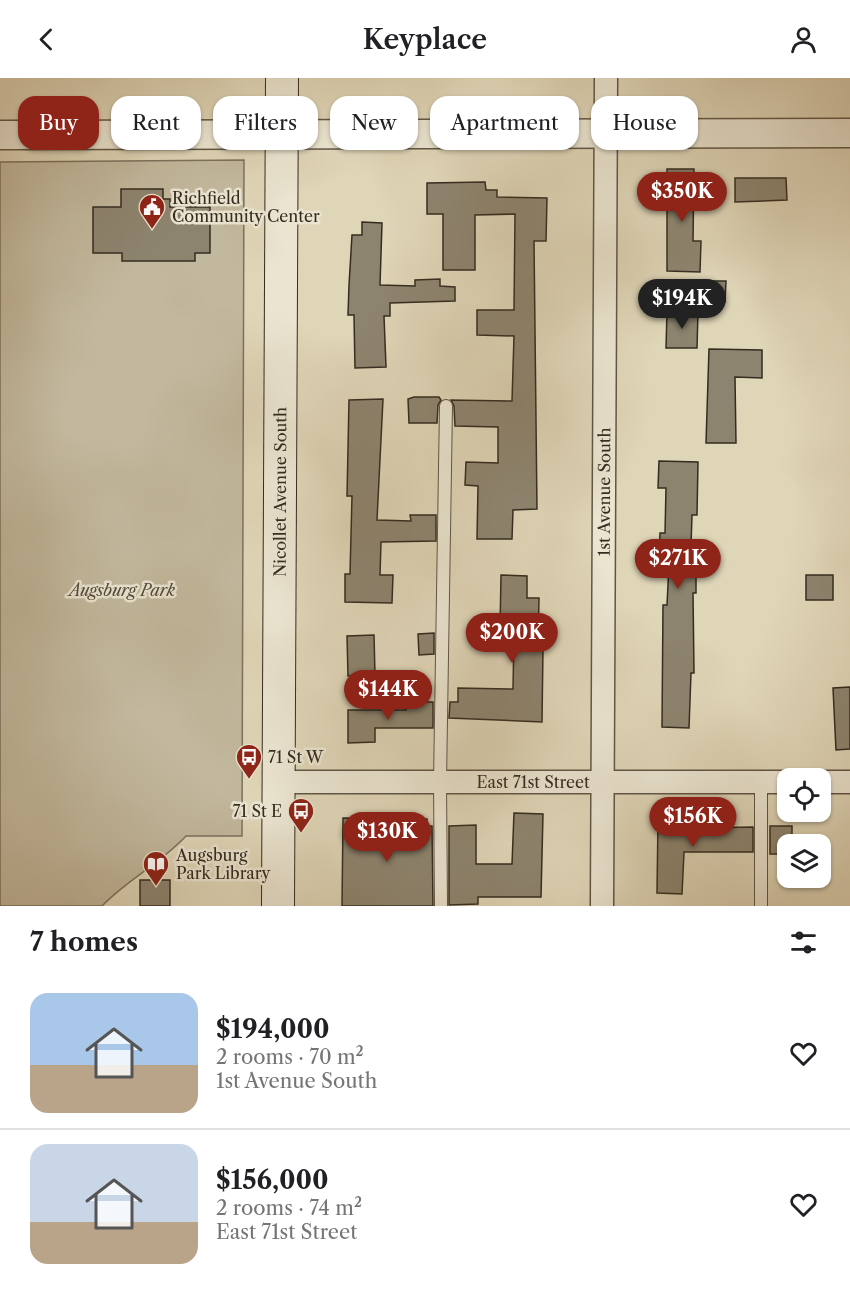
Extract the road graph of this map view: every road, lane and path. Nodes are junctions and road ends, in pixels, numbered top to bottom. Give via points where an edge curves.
1 (282, 78) edge
2 (606, 78) edge
3 (282, 96) edge
4 (606, 96) edge
5 (318, 132) edge
6 (591, 132) edge
7 (213, 133) edge
8 (698, 133) edge
9 (850, 134) edge
10 (0, 135) edge
11 (282, 150) edge
12 (606, 150) edge
13 (446, 406) dead end
14 (279, 782) junction
15 (440, 782) junction
16 (602, 782) junction
17 (761, 782) junction
18 (777, 782) edge
19 (831, 782) edge
20 (850, 782) edge
21 (278, 906) edge
22 (441, 906) edge
23 (602, 906) edge
24 (761, 906) edge

1 - 3 main road, Nicollet Avenue South
2 - 4 street, 1st Avenue South
5 - 6 street
7 - 10 street
8 - 9 street
11 - 14 main road, Nicollet Avenue South
12 - 16 street, 1st Avenue South
13 - 15 lane
14 - 15 street, East 71st Street
14 - 21 main road, Nicollet Avenue South
15 - 16 street, East 71st Street
15 - 22 lane
16 - 17 street, East 71st Street
16 - 23 street, 1st Avenue South
17 - 18 street, East 71st Street
17 - 24 lane
19 - 20 street

